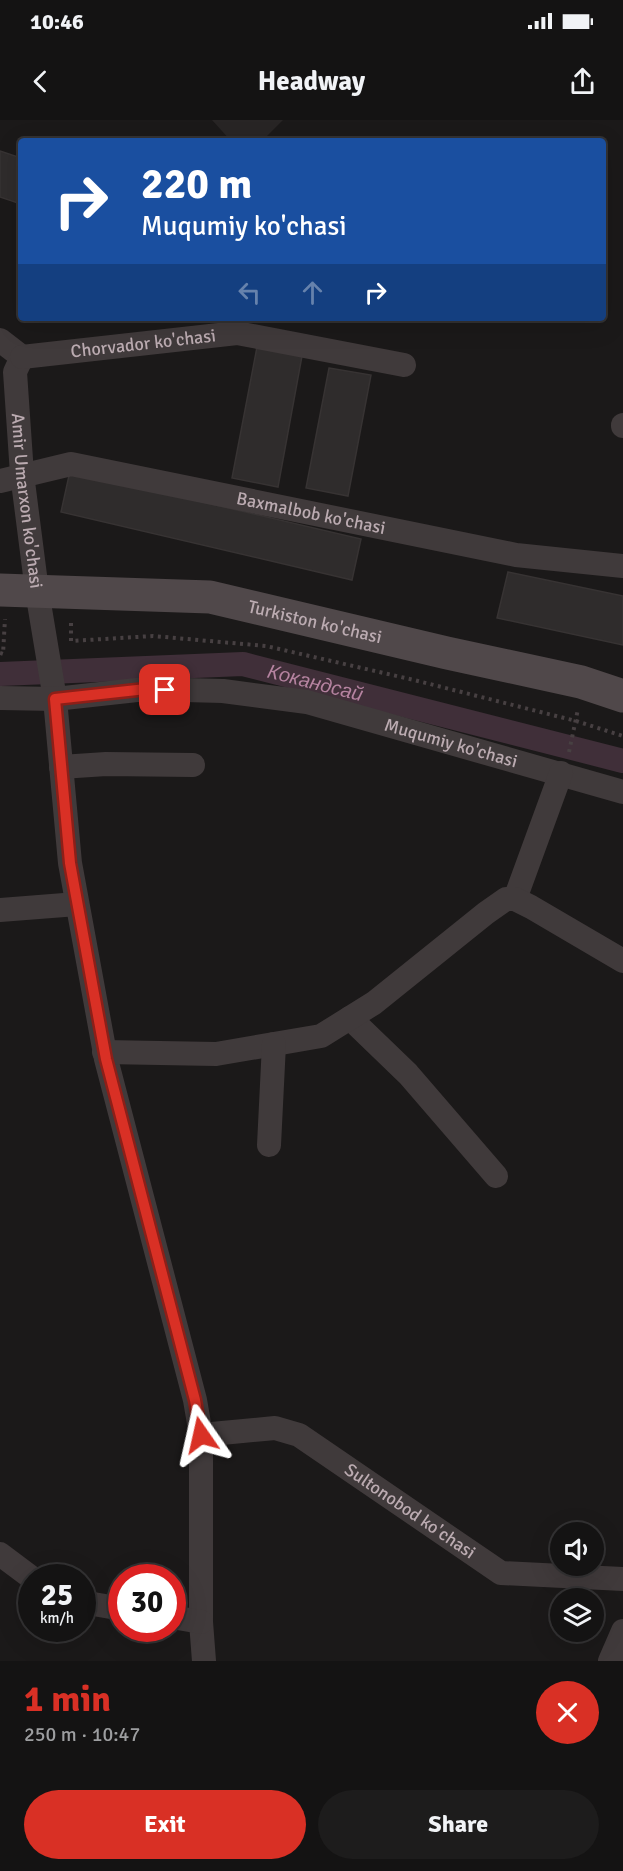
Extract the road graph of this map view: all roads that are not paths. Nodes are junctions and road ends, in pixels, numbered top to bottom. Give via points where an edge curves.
1 (255, 327) edge
2 (0, 340) edge
3 (22, 357) junction
4 (404, 365) dead end
5 (11, 478) edge
6 (623, 566) edge
7 (37, 591) junction
8 (3, 605) edge
9 (54, 691) junction
10 (623, 696) edge
11 (0, 698) edge
12 (193, 765) dead end
13 (62, 767) junction
14 (564, 768) junction
15 (623, 792) edge
16 (515, 900) junction
17 (78, 904) junction
18 (0, 910) edge
19 (623, 961) edge
20 (350, 1018) junction
21 (273, 1044) junction
22 (104, 1052) junction
23 (269, 1145) dead end
24 (496, 1176) dead end
25 (201, 1435) junction
26 (0, 1554) edge
27 (18, 1568) edge
28 (623, 1579) edge
29 (186, 1619) edge
30 (201, 1622) junction
31 (623, 1631) edge
32 (204, 1661) edge
33 (610, 1661) edge

1 - 3 street, Chorvador ko'chasi via 237,333
1 - 4 street, Chorvador ko'chasi
2 - 3 street
3 - 5 street, Amir Umarxon ko'chasi via 15,372
5 - 6 street, Baxmalbob ko'chasi via 71,464 516,555
5 - 7 street, Amir Umarxon ko'chasi
7 - 8 main road, Turkiston ko'chasi
7 - 9 street, Amir Umarxon ko'chasi
7 - 10 main road, Turkiston ko'chasi via 210,597 581,682
9 - 11 street, Muqumiy ko'chasi
9 - 13 street
9 - 14 street, Muqumiy ko'chasi via 223,691 307,702
12 - 13 street
13 - 17 street via 70,863
14 - 15 street, Muqumiy ko'chasi
14 - 16 street
16 - 19 street
16 - 20 street via 506,898
17 - 18 street
17 - 22 street
20 - 21 street via 321,1036
20 - 24 street via 408,1074
21 - 22 street via 216,1054
21 - 23 street
22 - 25 street
25 - 28 street, Sultonobod ko'chasi via 275,1428 299,1435 501,1573
25 - 30 street
26 - 27 street
29 - 30 street
30 - 32 street
31 - 33 street

